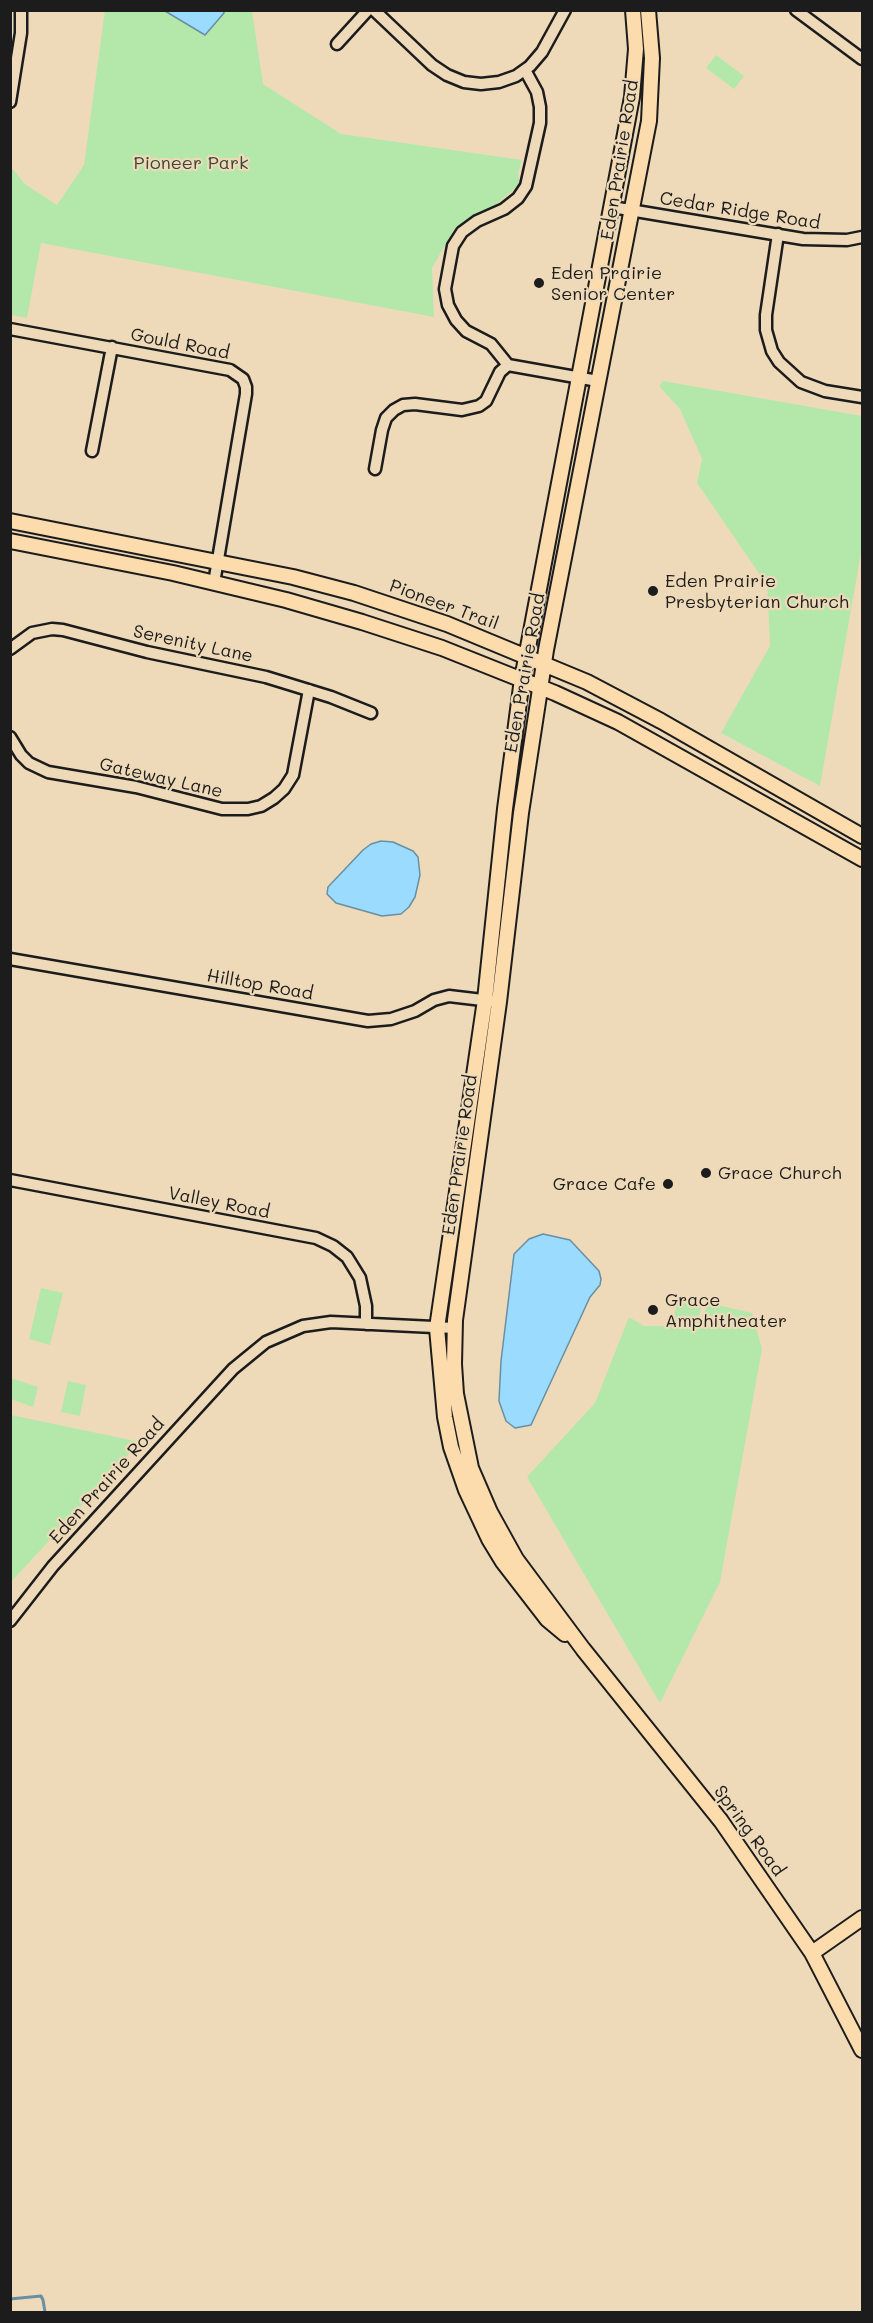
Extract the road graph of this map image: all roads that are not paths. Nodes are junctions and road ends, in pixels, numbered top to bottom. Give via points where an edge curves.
1 (21, 10) edge
2 (368, 10) edge
3 (374, 10) edge
4 (566, 10) edge
5 (633, 10) edge
6 (648, 10) edge
7 (796, 10) edge
8 (337, 44) dead end
9 (862, 59) edge
10 (525, 70) junction
11 (10, 102) edge
12 (612, 207) junction
13 (632, 211) junction
14 (778, 234) junction
15 (862, 237) edge
16 (10, 329) edge
17 (112, 348) junction
18 (508, 365) junction
19 (578, 378) junction
20 (598, 381) junction
21 (862, 397) edge
22 (92, 451) dead end
23 (375, 469) dead end
24 (10, 520) edge
25 (10, 541) edge
26 (218, 561) junction
27 (214, 582) junction
28 (10, 649) edge
29 (527, 656) junction
30 (544, 663) junction
31 (522, 679) junction
32 (540, 687) junction
33 (309, 690) junction
34 (371, 713) dead end
35 (10, 737) edge
36 (862, 835) edge
37 (857, 856) edge
38 (10, 959) edge
39 (485, 1000) junction
40 (499, 1002) junction
41 (10, 1180) edge
42 (366, 1324) junction
43 (437, 1328) junction
44 (454, 1328) junction
45 (10, 1621) edge
46 (583, 1649) junction
47 (862, 1918) edge
48 (812, 1953) junction
49 (862, 2050) edge

1 - 11 street
2 - 8 street
3 - 10 street via 432,65 464,82 499,82
4 - 10 street via 542,52
5 - 12 main road, Eden Prairie Road via 633,97
6 - 13 main road, Eden Prairie Road via 652,90
7 - 9 street
10 - 18 street via 540,107 526,186 504,209 462,232 453,246 445,289 456,320 466,331 490,344
12 - 13 street, Cedar Ridge Road
12 - 19 main road, Eden Prairie Road
13 - 14 street, Cedar Ridge Road
13 - 20 main road, Eden Prairie Road
14 - 15 street, Cedar Ridge Road via 825,240
14 - 21 street via 766,315 772,351 801,382 825,391
16 - 17 street, Gould Road
17 - 22 street
17 - 26 street, Gould Road via 247,376
18 - 19 street
18 - 23 street via 479,406 462,410 415,404 394,410 382,430
19 - 20 street
19 - 29 main road, Eden Prairie Road
20 - 30 main road, Eden Prairie Road
24 - 26 main road, Pioneer Trail
25 - 27 main road
26 - 27 street, Gould Road
26 - 29 main road, Pioneer Trail via 354,593
27 - 31 main road via 362,622
28 - 33 street, Serenity Lane via 32,633 52,629
29 - 30 main road, Pioneer Trail
29 - 31 main road, Eden Prairie Road
30 - 32 main road, Eden Prairie Road
30 - 36 main road, Pioneer Trail via 661,721
31 - 32 main road
31 - 39 main road, Eden Prairie Road
32 - 37 main road via 654,741
32 - 40 main road, Eden Prairie Road
33 - 34 street, Serenity Lane
33 - 35 street, Gateway Lane via 293,776 274,798 248,809 222,809 136,787 48,772 29,763
36 - 37 street
38 - 39 street, Hilltop Road via 368,1021 391,1019 449,996
39 - 40 street, Hilltop Road
39 - 43 main road, Eden Prairie Road
40 - 44 main road, Eden Prairie Road
41 - 42 street, Valley Road via 316,1238 346,1257 360,1278
42 - 43 street, Eden Prairie Road
42 - 45 street, Eden Prairie Road via 331,1322 303,1326 251,1352 53,1566
43 - 44 street, Eden Prairie Road
43 - 46 main road, Spring Road via 451,1447 477,1515 520,1585 547,1619
44 - 46 main road, Spring Road via 459,1417 476,1479 516,1559
46 - 48 main road, Spring Road via 721,1821
47 - 48 main road
48 - 49 main road, Spring Road

